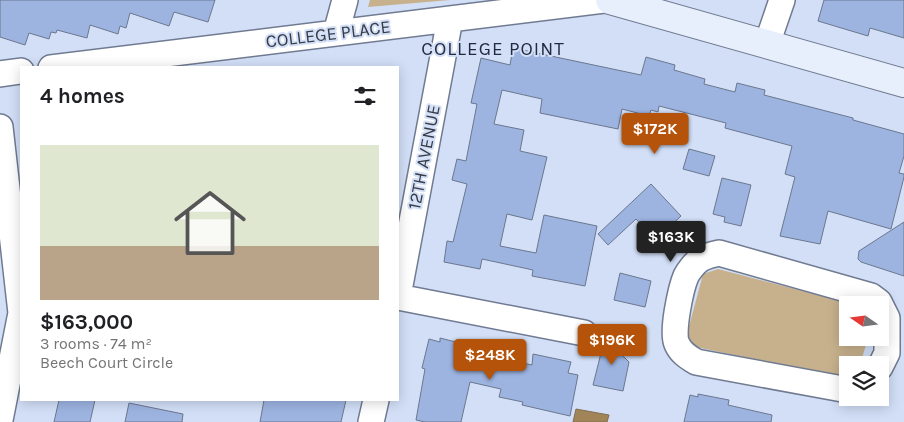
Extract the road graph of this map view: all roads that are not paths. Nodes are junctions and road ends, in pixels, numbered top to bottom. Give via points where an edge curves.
1 (345, 0) edge
2 (604, 0) edge
3 (610, 0) edge
4 (782, 0) edge
5 (450, 19) junction
6 (336, 33) junction
7 (767, 44) junction
8 (67, 66) edge
9 (20, 71) edge
10 (0, 74) edge
11 (904, 83) edge
12 (0, 127) edge
13 (399, 291) edge
14 (399, 296) edge
15 (20, 303) edge
16 (20, 317) edge
17 (584, 333) dead end
18 (890, 359) edge
19 (839, 388) edge
20 (376, 401) edge
21 (0, 420) edge
22 (371, 422) edge

1 - 6 street
2 - 5 street, COLLEGE PLACE
3 - 7 street
4 - 7 street
5 - 6 street, COLLEGE PLACE
5 - 13 street, 12TH AVENUE
6 - 8 street, COLLEGE PLACE
7 - 11 street
9 - 10 street
12 - 15 street
14 - 17 street
16 - 21 street
18 - 19 street via 887,318 879,302 871,296 719,254 697,262 686,277 675,325 674,336 682,353 696,362
20 - 22 street

